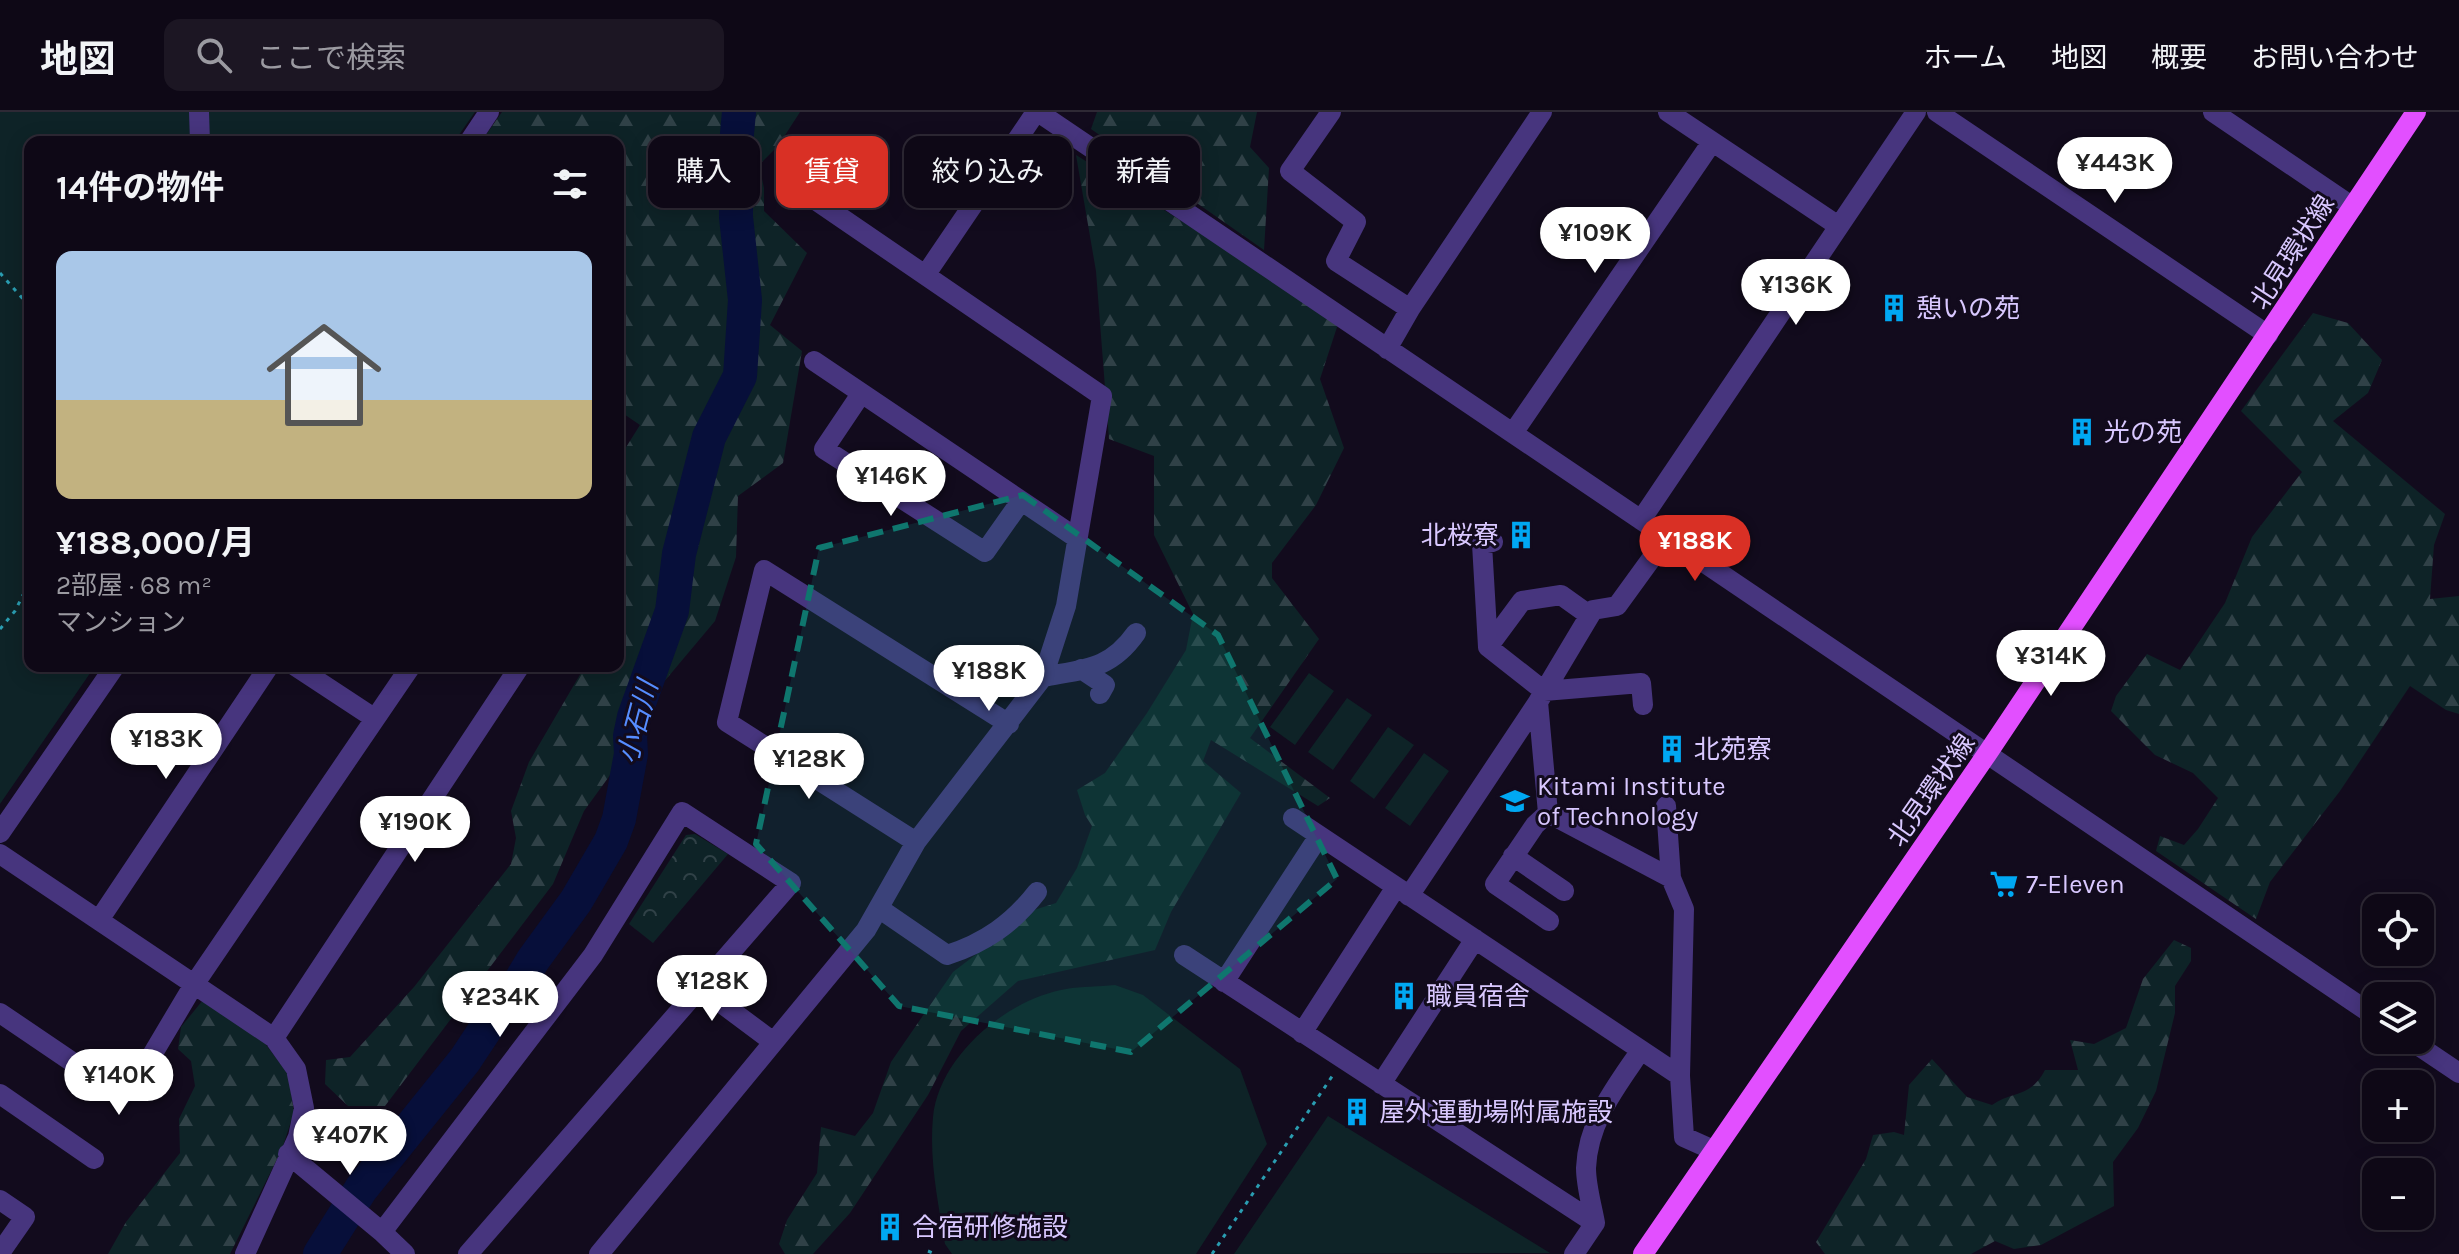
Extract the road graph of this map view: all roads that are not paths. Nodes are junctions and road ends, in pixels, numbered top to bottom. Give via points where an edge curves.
1 (199, 112) edge
2 (489, 112) edge
3 (1037, 112) edge
4 (1331, 112) edge
5 (1542, 112) edge
6 (1668, 112) edge
7 (1916, 112) edge
8 (1937, 112) edge
9 (2213, 112) edge
10 (2416, 112) edge
11 (200, 136) edge
12 (473, 136) edge
13 (1712, 142) junction
14 (2353, 207) junction
15 (827, 208) edge
16 (1837, 225) junction
17 (926, 274) junction
18 (1410, 309) junction
19 (2268, 335) junction
20 (1387, 349) junction
21 (814, 361) dead end
22 (861, 394) junction
23 (1513, 433) junction
24 (1021, 501) junction
25 (1641, 520) junction
26 (1078, 539) junction
27 (1493, 542) dead end
28 (1662, 544) dead end
29 (1589, 615) junction
30 (1136, 633) dead end
31 (1488, 647) junction
32 (1081, 669) junction
33 (111, 672) edge
34 (265, 672) edge
35 (304, 672) edge
36 (407, 672) edge
37 (516, 672) edge
38 (1043, 677) junction
39 (1100, 694) dead end
40 (1541, 697) junction
41 (1643, 705) dead end
42 (374, 718) junction
43 (1009, 724) junction
44 (1987, 754) junction
45 (1666, 806) dead end
46 (1548, 813) junction
47 (1293, 818) dead end
48 (0, 833) edge
49 (1319, 836) junction
50 (916, 842) junction
51 (0, 854) edge
52 (1513, 856) junction
53 (1671, 878) junction
54 (1403, 891) junction
55 (1564, 891) dead end
56 (1037, 892) dead end
57 (880, 909) junction
58 (99, 920) junction
59 (1549, 921) dead end
60 (1475, 939) junction
61 (1184, 955) dead end
62 (1224, 982) junction
63 (193, 986) junction
64 (701, 988) junction
65 (2362, 1008) edge
66 (0, 1013) edge
67 (761, 1032) junction
68 (1302, 1033) junction
69 (274, 1038) junction
70 (1641, 1050) junction
71 (2431, 1054) edge
72 (2459, 1073) edge
73 (1680, 1076) junction
74 (1381, 1084) junction
75 (0, 1094) edge
76 (1713, 1150) junction
77 (288, 1154) junction
78 (94, 1159) dead end
79 (0, 1200) edge
80 (1595, 1223) junction
81 (382, 1232) junction
82 (0, 1253) edge
83 (245, 1254) edge
84 (405, 1254) edge
85 (468, 1254) edge
86 (599, 1254) edge
87 (1574, 1254) edge
88 (1643, 1254) edge

1 - 11 street
2 - 12 street
3 - 17 street
3 - 20 street
4 - 18 street via 1290,171 1356,222 1336,261
5 - 18 street
6 - 13 street
7 - 16 street
8 - 19 street
9 - 14 street
10 - 14 main road, 北見環状線
13 - 16 street
13 - 23 street
14 - 19 main road, 北見環状線
15 - 17 street
16 - 25 street
17 - 26 street via 1102,396
18 - 20 street
19 - 44 main road, 北見環状線
20 - 23 street
21 - 22 street
22 - 24 street
22 - 24 street via 824,449 985,552
23 - 25 street
24 - 26 street
25 - 44 street
26 - 38 street via 1066,606
27 - 31 street via 1482,544
28 - 29 street via 1617,606
29 - 31 street via 1561,595 1522,601
29 - 40 street
30 - 32 street via 1122,653
31 - 40 street
32 - 38 street
32 - 39 street via 1105,685
33 - 48 street
34 - 58 street
35 - 42 street
36 - 42 street
37 - 69 street
38 - 43 street
40 - 41 street via 1641,683
40 - 46 street
40 - 54 street
42 - 63 street
43 - 50 street
43 - 50 street via 764,570 727,722
44 - 65 street
44 - 76 main road, 北見環状線
45 - 53 street
46 - 52 street
46 - 53 street
47 - 49 street
49 - 54 street
49 - 62 street
50 - 57 street
51 - 58 street
52 - 55 street
52 - 59 street via 1495,884
53 - 73 street via 1684,909
54 - 60 street
54 - 68 street
56 - 57 street via 998,931 976,946 947,955
57 - 67 street via 866,930
58 - 63 street
60 - 70 street
60 - 74 street
61 - 62 street
62 - 68 street
63 - 66 street via 133,1087 121,1095
63 - 69 street
64 - 67 street
64 - 81 street via 791,883 682,812 593,955
64 - 85 street
67 - 86 street
68 - 74 street
69 - 77 street via 296,1069 304,1108
70 - 73 street
70 - 80 street via 1602,1106 1589,1142 1586,1170
71 - 72 street
73 - 76 street via 1684,1137
74 - 80 street
75 - 78 street
76 - 88 main road, 北見環状線
77 - 81 street
77 - 83 street
79 - 82 street via 25,1217
80 - 87 street
81 - 84 street

